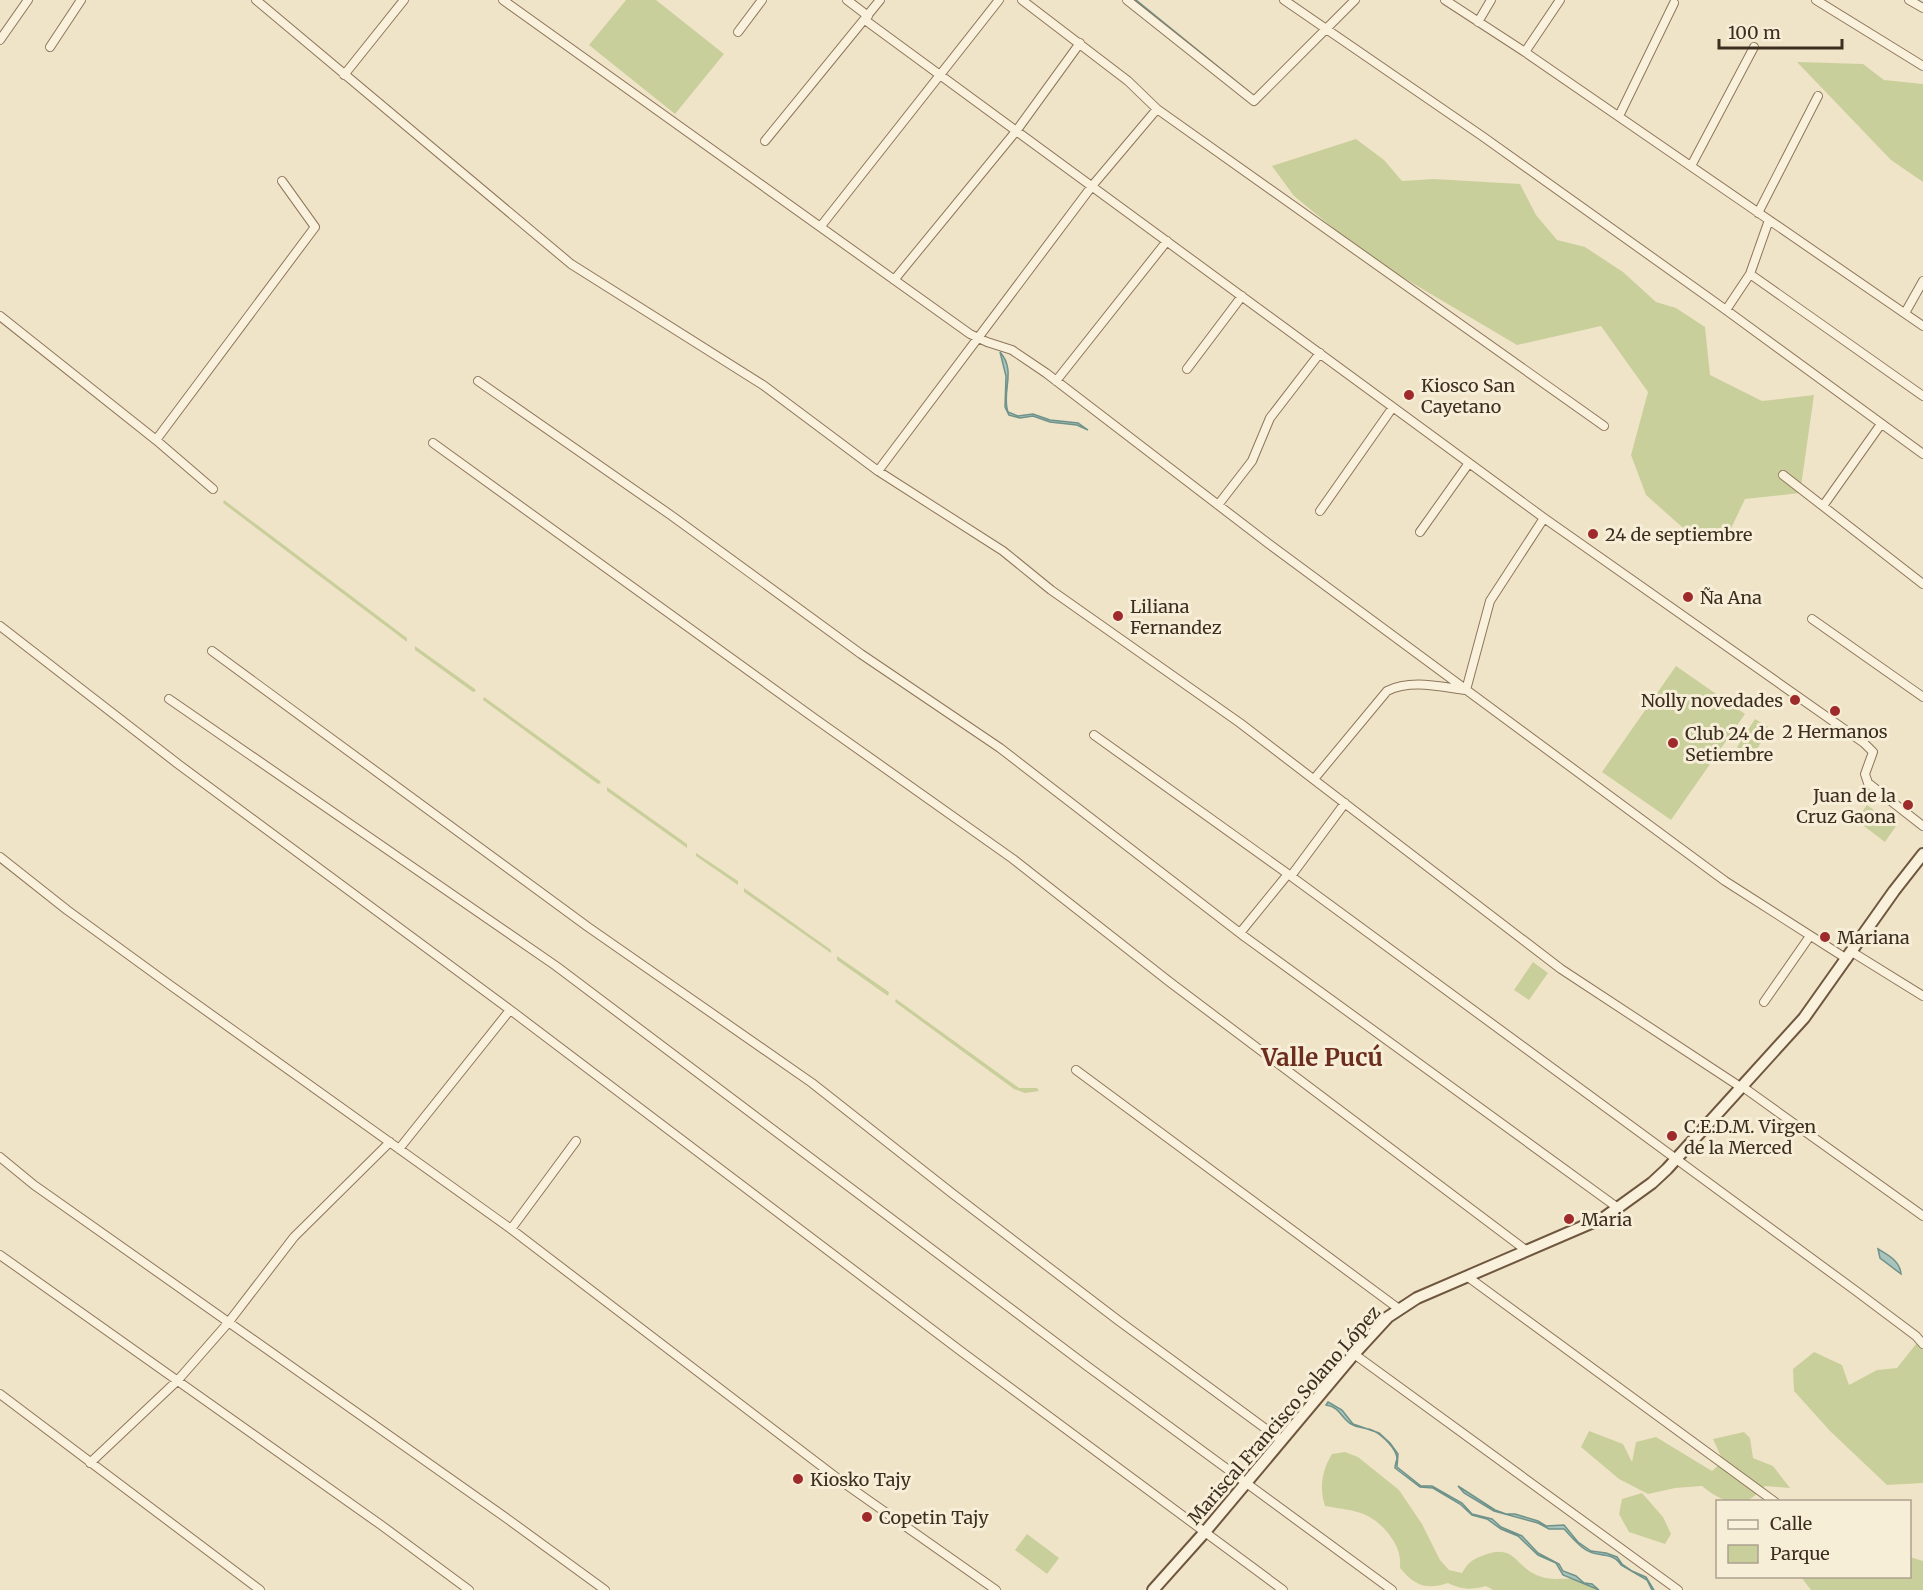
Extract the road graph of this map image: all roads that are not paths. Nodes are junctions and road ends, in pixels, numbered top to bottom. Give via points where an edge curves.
1 (28, 0) edge
2 (81, 0) edge
3 (256, 0) edge
4 (404, 0) edge
5 (503, 0) edge
6 (762, 0) edge
7 (847, 0) edge
8 (880, 0) edge
9 (999, 0) edge
10 (1022, 0) edge
11 (1127, 0) edge
12 (1284, 0) edge
13 (1355, 0) edge
14 (1445, 0) edge
15 (1491, 0) edge
16 (1560, 0) edge
17 (1816, 0) edge
18 (1909, 0) edge
19 (1674, 3) dead end
20 (1923, 8) edge
21 (867, 18) junction
22 (1478, 22) junction
23 (1328, 29) junction
24 (738, 32) dead end
25 (0, 40) edge
26 (1080, 43) junction
27 (50, 47) dead end
28 (1754, 47) dead end
29 (1525, 52) junction
30 (1923, 66) edge
31 (940, 74) junction
32 (344, 75) junction
33 (1818, 96) dead end
34 (1156, 109) junction
35 (1619, 116) junction
36 (1017, 130) junction
37 (765, 141) dead end
38 (1691, 166) junction
39 (282, 181) dead end
40 (1092, 186) junction
41 (1758, 213) junction
42 (1768, 220) junction
43 (821, 226) junction
44 (1167, 241) junction
45 (1750, 274) junction
46 (894, 280) junction
47 (1923, 281) edge
48 (1242, 296) junction
49 (1726, 309) junction
50 (1905, 313) junction
51 (0, 316) edge
52 (1923, 326) edge
53 (978, 339) junction
54 (1320, 353) junction
55 (1187, 369) dead end
56 (478, 381) dead end
57 (1056, 381) junction
58 (1923, 396) edge
59 (1393, 407) junction
60 (1881, 424) junction
61 (1604, 426) dead end
62 (156, 440) junction
63 (433, 443) dead end
64 (1923, 454) edge
65 (1469, 463) junction
66 (878, 471) junction
67 (1783, 475) dead end
68 (213, 489) dead end
69 (1218, 505) junction
70 (1823, 506) junction
71 (1320, 511) dead end
72 (1544, 518) junction
73 (1419, 532) dead end
74 (1923, 585) edge
75 (1812, 620) dead end
76 (0, 626) edge
77 (212, 651) dead end
78 (1466, 690) junction
79 (1923, 697) edge
80 (169, 699) dead end
81 (1094, 735) dead end
82 (1314, 779) junction
83 (1345, 803) junction
84 (1923, 826) edge
85 (1923, 854) edge
86 (0, 857) edge
87 (1290, 875) junction
88 (1240, 933) junction
89 (1810, 936) junction
90 (1850, 956) junction
91 (1923, 996) edge
92 (1764, 1002) dead end
93 (510, 1010) junction
94 (1076, 1070) dead end
95 (1743, 1088) junction
96 (576, 1141) dead end
97 (390, 1142) junction
98 (399, 1149) junction
99 (0, 1157) edge
100 (1676, 1160) junction
101 (1618, 1208) junction
102 (1923, 1216) edge
103 (511, 1229) junction
104 (1527, 1251) junction
105 (0, 1255) edge
106 (1468, 1276) junction
107 (1399, 1309) junction
108 (228, 1323) junction
109 (1923, 1344) edge
110 (1354, 1354) junction
111 (178, 1380) junction
112 (0, 1394) edge
113 (1281, 1440) junction
114 (90, 1463) junction
115 (1245, 1483) junction
116 (1772, 1500) edge
117 (1204, 1533) junction
118 (260, 1590) edge
119 (469, 1590) edge
120 (604, 1590) edge
121 (996, 1590) edge
122 (1153, 1590) edge
123 (1283, 1590) edge
124 (1392, 1590) edge
125 (1677, 1590) edge

1 - 25 street
2 - 27 street
3 - 32 street
4 - 32 street
5 - 43 street
6 - 24 street
7 - 21 street
8 - 21 street
9 - 31 street
10 - 26 street
11 - 23 street via 1254,101
12 - 23 street
13 - 23 street
14 - 22 street
15 - 22 street
16 - 29 street
17 - 30 street
18 - 20 street
19 - 35 street
21 - 31 street
21 - 37 street
22 - 29 street
23 - 49 street
26 - 34 street
26 - 36 street
28 - 38 street
29 - 35 street
31 - 36 street
31 - 43 street
32 - 66 street via 571,264 763,385
33 - 41 street
34 - 40 street
34 - 61 street
35 - 38 street
36 - 40 street
36 - 46 street
38 - 41 street
39 - 62 street via 315,227
40 - 44 street
40 - 53 street
41 - 42 street
42 - 45 street
42 - 50 street
43 - 46 street
44 - 48 street
44 - 57 street
45 - 49 street
45 - 58 street
46 - 53 street
47 - 50 street
48 - 54 street
48 - 55 street
49 - 60 street
50 - 52 street
51 - 62 street
53 - 57 street via 1012,350
53 - 66 street
54 - 59 street
54 - 69 street via 1270,418 1252,461
56 - 88 street via 861,654 1000,748
57 - 69 street
59 - 65 street
59 - 71 street
60 - 64 street
60 - 70 street
62 - 68 street
63 - 104 street via 1013,859
65 - 72 street
65 - 73 street
66 - 82 street via 1003,552
67 - 70 street
69 - 78 street
70 - 74 street
72 - 78 street via 1490,601
72 - 84 street via 1871,749 1873,756 1864,774 1868,783
75 - 79 street
76 - 93 street via 145,740
77 - 113 street via 588,927 812,1083 1092,1300
78 - 82 street via 1418,684 1387,691
78 - 89 street via 1725,881
80 - 115 street via 556,966
81 - 87 street
82 - 83 street
83 - 87 street
83 - 95 street via 1561,969
85 - 90 main road, Mariscal Francisco Solano López
86 - 97 street via 67,910
87 - 88 street
87 - 100 street
88 - 101 street
89 - 90 street
89 - 92 street
90 - 91 street
90 - 95 main road, Mariscal Francisco Solano López via 1800,1024
93 - 98 street
93 - 117 street
94 - 107 street
95 - 100 main road, Mariscal Francisco Solano López
95 - 102 street
96 - 103 street
97 - 98 street
97 - 108 street via 294,1237
98 - 103 street
99 - 108 street
100 - 101 main road, Mariscal Francisco Solano López via 1652,1184
100 - 109 street via 1857,1291
101 - 104 main road, Mariscal Francisco Solano López
103 - 121 street via 841,1481
104 - 106 main road, Mariscal Francisco Solano López
105 - 111 street
106 - 107 main road, Mariscal Francisco Solano López
106 - 116 street
107 - 110 main road, Mariscal Francisco Solano López
108 - 111 street
108 - 120 street
110 - 113 main road, Mariscal Francisco Solano López
110 - 125 street
111 - 114 street
111 - 119 street
112 - 114 street
113 - 115 main road, Mariscal Francisco Solano López
114 - 118 street
115 - 117 main road, Mariscal Francisco Solano López
115 - 124 street
117 - 122 main road, Mariscal Francisco Solano López
117 - 123 street

